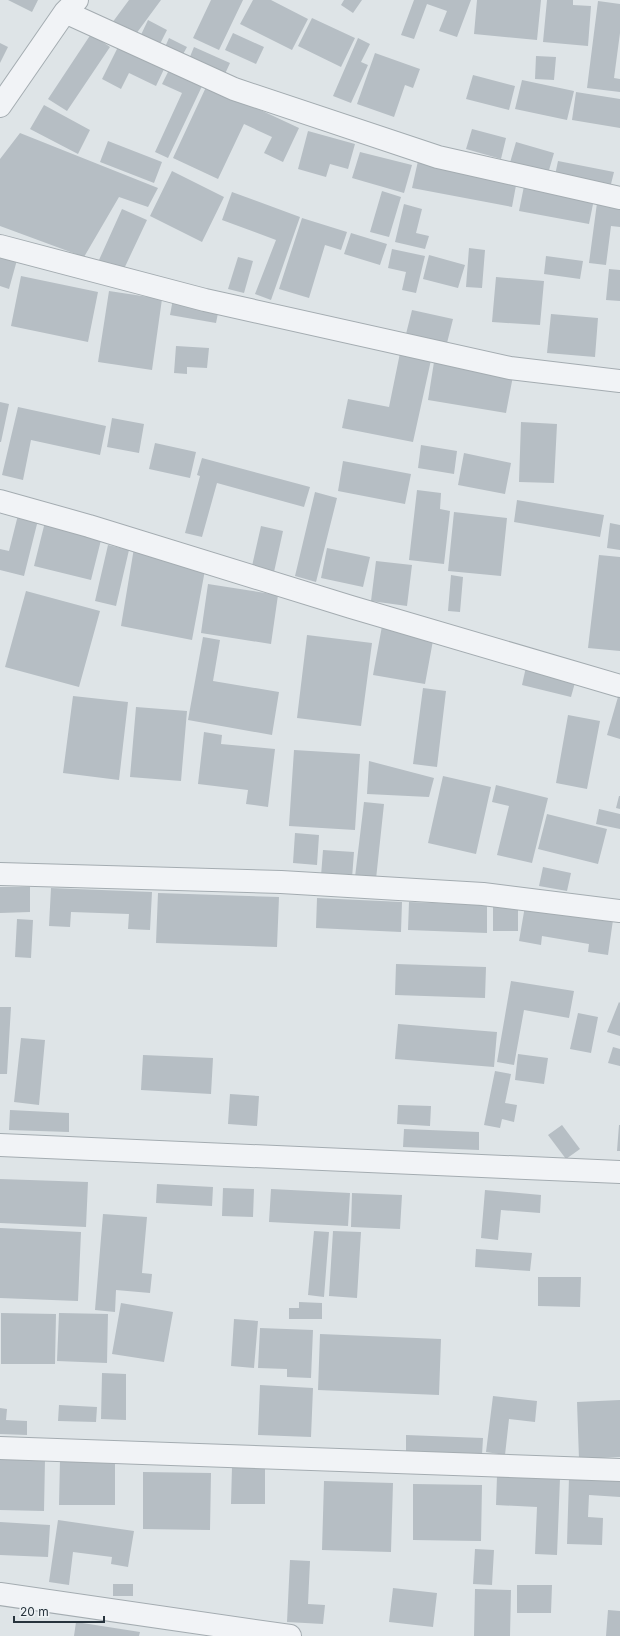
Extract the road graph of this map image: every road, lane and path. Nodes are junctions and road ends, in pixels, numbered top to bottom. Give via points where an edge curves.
1 (71, 6) edge
2 (0, 106) edge
3 (620, 198) edge
4 (0, 246) edge
5 (620, 381) edge
6 (0, 501) edge
7 (620, 686) edge
8 (0, 874) edge
9 (620, 911) edge
10 (0, 1145) edge
11 (614, 1172) edge
12 (620, 1190) edge
13 (0, 1448) edge
14 (620, 1470) edge
15 (0, 1594) edge
16 (290, 1636) edge

1 - 2 street
1 - 3 street via 234,89 438,157
4 - 5 street via 205,300 510,368
6 - 7 street
8 - 9 street via 281,882 483,894
10 - 11 street
11 - 12 street
13 - 14 street
15 - 16 street

